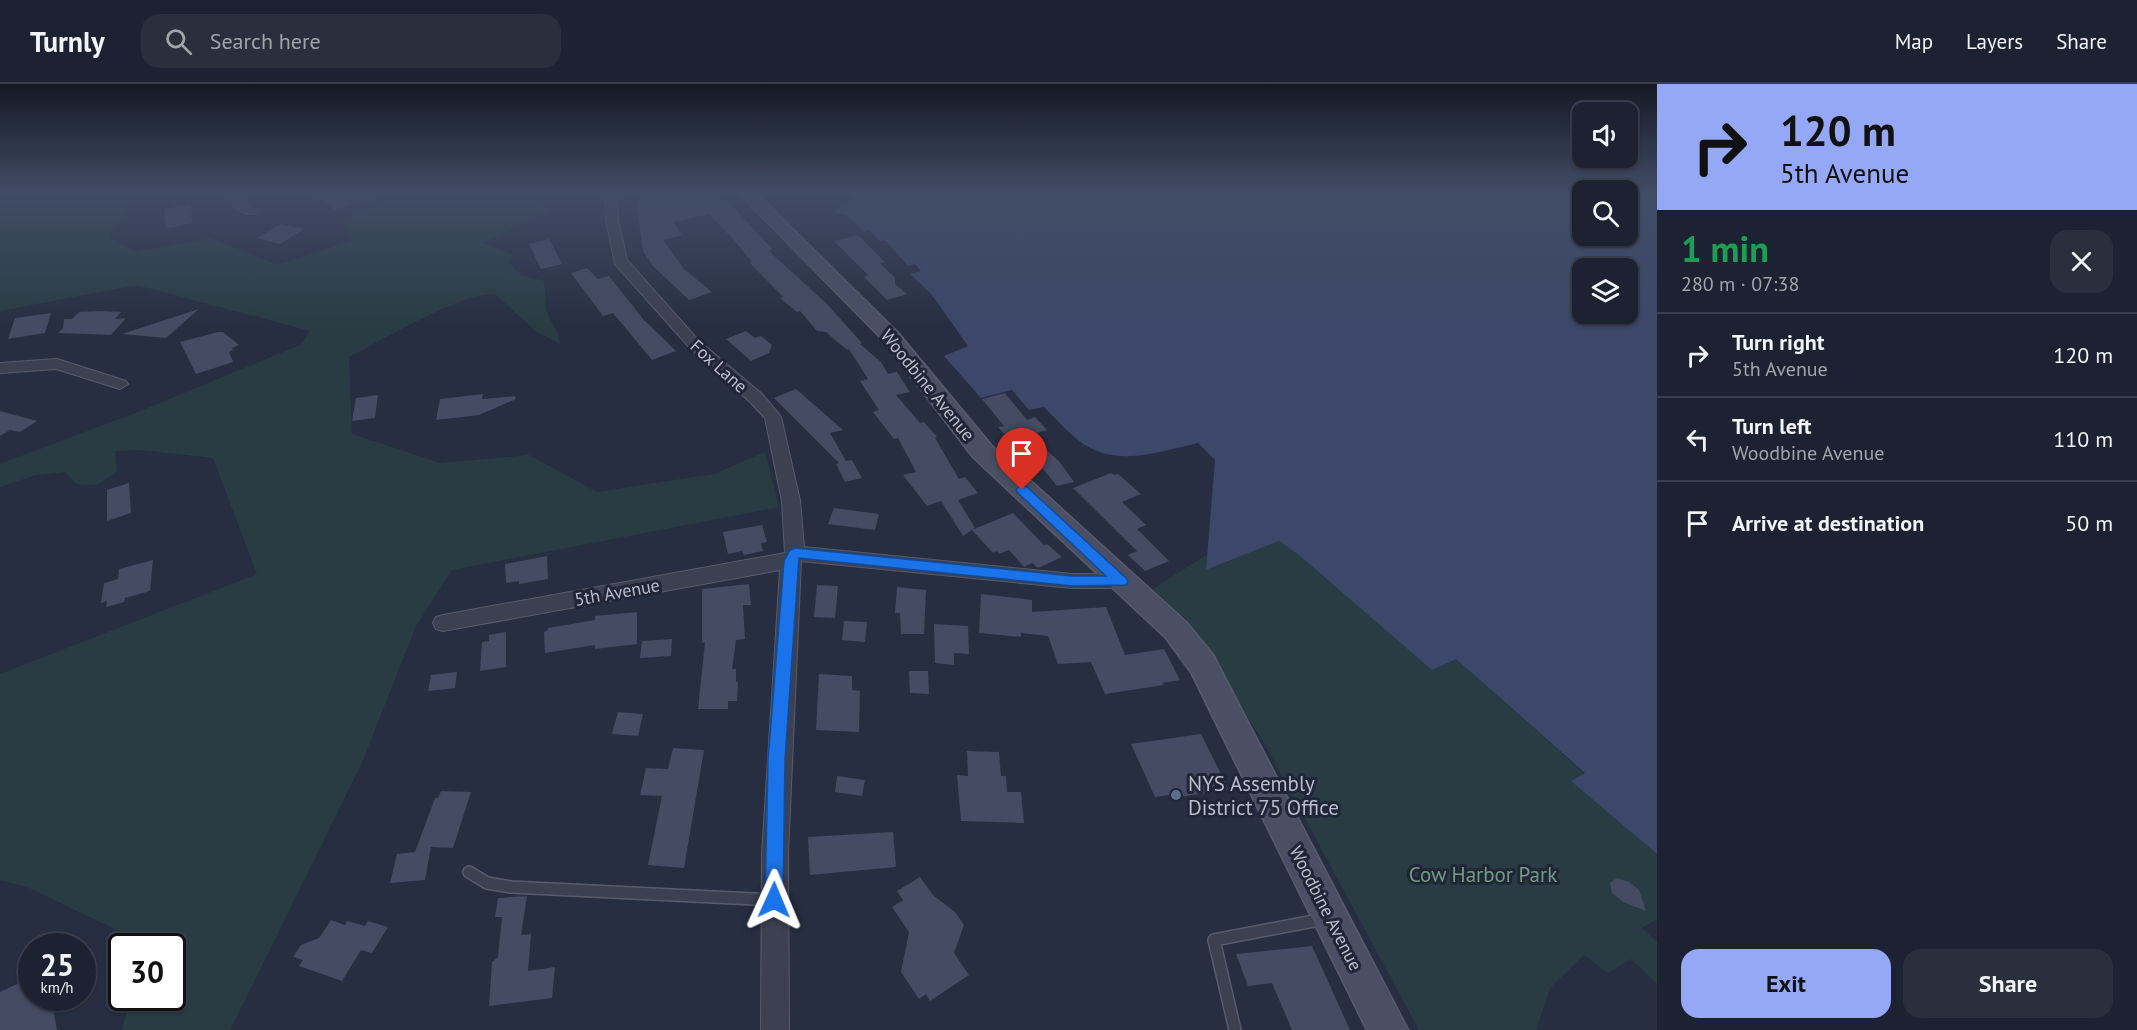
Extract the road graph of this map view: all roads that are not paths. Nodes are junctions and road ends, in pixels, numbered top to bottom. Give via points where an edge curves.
1 (616, 238) edge
2 (792, 238) edge
3 (0, 368) edge
4 (120, 384) dead end
5 (793, 557) junction
6 (1121, 581) junction
7 (443, 623) dead end
8 (469, 872) dead end
9 (774, 900) junction
10 (1330, 918) junction
11 (775, 1030) edge
12 (1235, 1030) edge
13 (1388, 1030) edge

1 - 5 street, Fox Lane via 620,261 694,344 773,417 791,501
2 - 6 main road, Woodbine Avenue via 891,337 982,451
3 - 4 street via 57,364
5 - 6 street, 5th Avenue via 1072,581
5 - 7 street, 5th Avenue
5 - 9 street, Fox Lane via 777,760
6 - 10 main road, Woodbine Avenue via 1176,630 1202,664
8 - 9 lane via 487,883 511,887
9 - 11 street, Fox Lane
10 - 12 lane via 1214,940
10 - 13 main road, Woodbine Avenue

